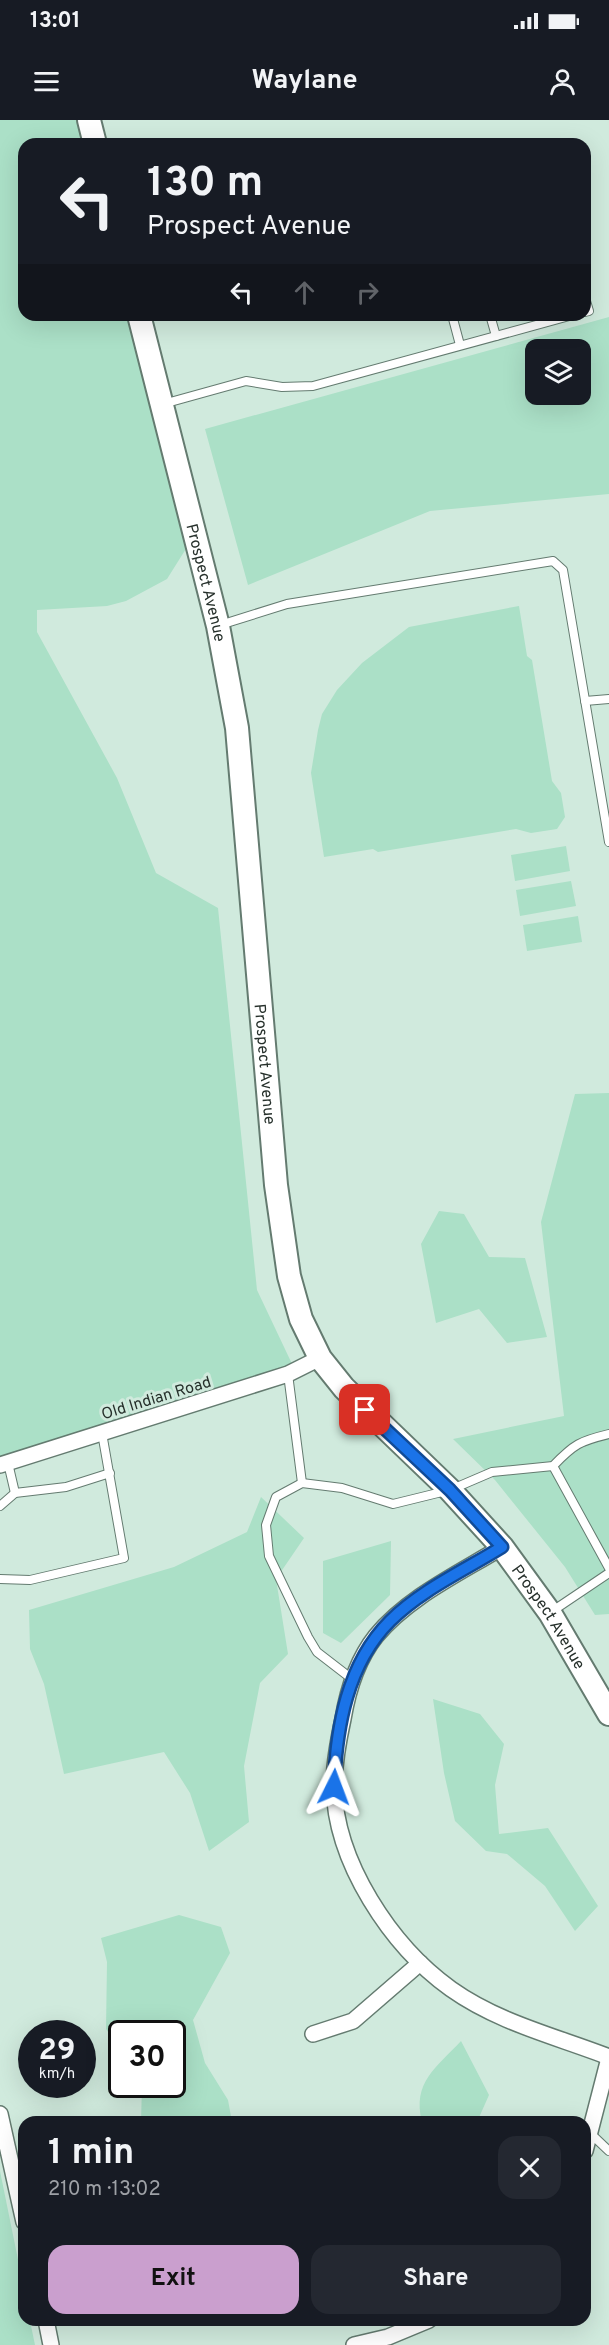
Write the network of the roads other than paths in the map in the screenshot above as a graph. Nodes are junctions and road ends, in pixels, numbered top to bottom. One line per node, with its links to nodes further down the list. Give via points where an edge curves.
1 (89, 120): 2 (main road)
2 (94, 138)
3 (141, 321): 9 (main road, Prospect Avenue)
4 (454, 321): 8 (lane)
5 (492, 321): 7 (lane)
6 (535, 321): 7 (lane)
7 (496, 336): 8 (lane)
8 (460, 345): 9 (lane, via 313,386 282,387 246,381)
9 (162, 405): 10 (main road, Prospect Avenue)
10 (218, 626): 12 (lane, via 287,604 553,561 563,570); 14 (main road, Prospect Avenue, via 237,728 282,1240 297,1308)
11 (609, 699): 12 (lane)
12 (585, 701): 13 (lane)
13 (609, 842)
14 (320, 1358): 15 (street, Old Indian Road); 22 (main road, Prospect Avenue, via 365,1410)
15 (288, 1374): 16 (street, Old Indian Road); 21 (lane)
16 (102, 1433): 18 (street, Old Indian Road); 20 (lane)
17 (609, 1434): 19 (lane, via 571,1447)
18 (4, 1464): 23 (lane)
19 (554, 1466): 22 (lane, via 492,1472); 26 (lane)
20 (110, 1473): 23 (lane, via 66,1487); 28 (lane, via 124,1558 30,1580)
21 (302, 1483): 22 (lane, via 342,1488 393,1504); 30 (lane, via 276,1497 267,1525 269,1556 317,1652)
22 (450, 1490): 25 (main road, Prospect Avenue)
23 (15, 1493): 24 (lane)
24 (0, 1506)
25 (502, 1547): 29 (main road, Prospect Avenue); 30 (street, via 392,1619 376,1637)
26 (609, 1568)
27 (609, 1573): 29 (lane)
28 (0, 1579)
29 (550, 1613): 31 (main road, Prospect Avenue)
30 (352, 1679): 32 (street, via 337,1743 334,1787 339,1822 361,1882 398,1938)
31 (609, 1714)
32 (420, 1963): 33 (street, via 353,2021); 34 (street, via 451,1989 484,2009)
33 (314, 2034)
34 (609, 2057): 36 (street)
35 (1, 2124): 39 (street)
36 (591, 2129)
37 (591, 2134): 38 (lane)
38 (609, 2151)
39 (18, 2196)
40 (47, 2326): 42 (street)
41 (415, 2326): 43 (street)
42 (51, 2345)
43 (356, 2345)

